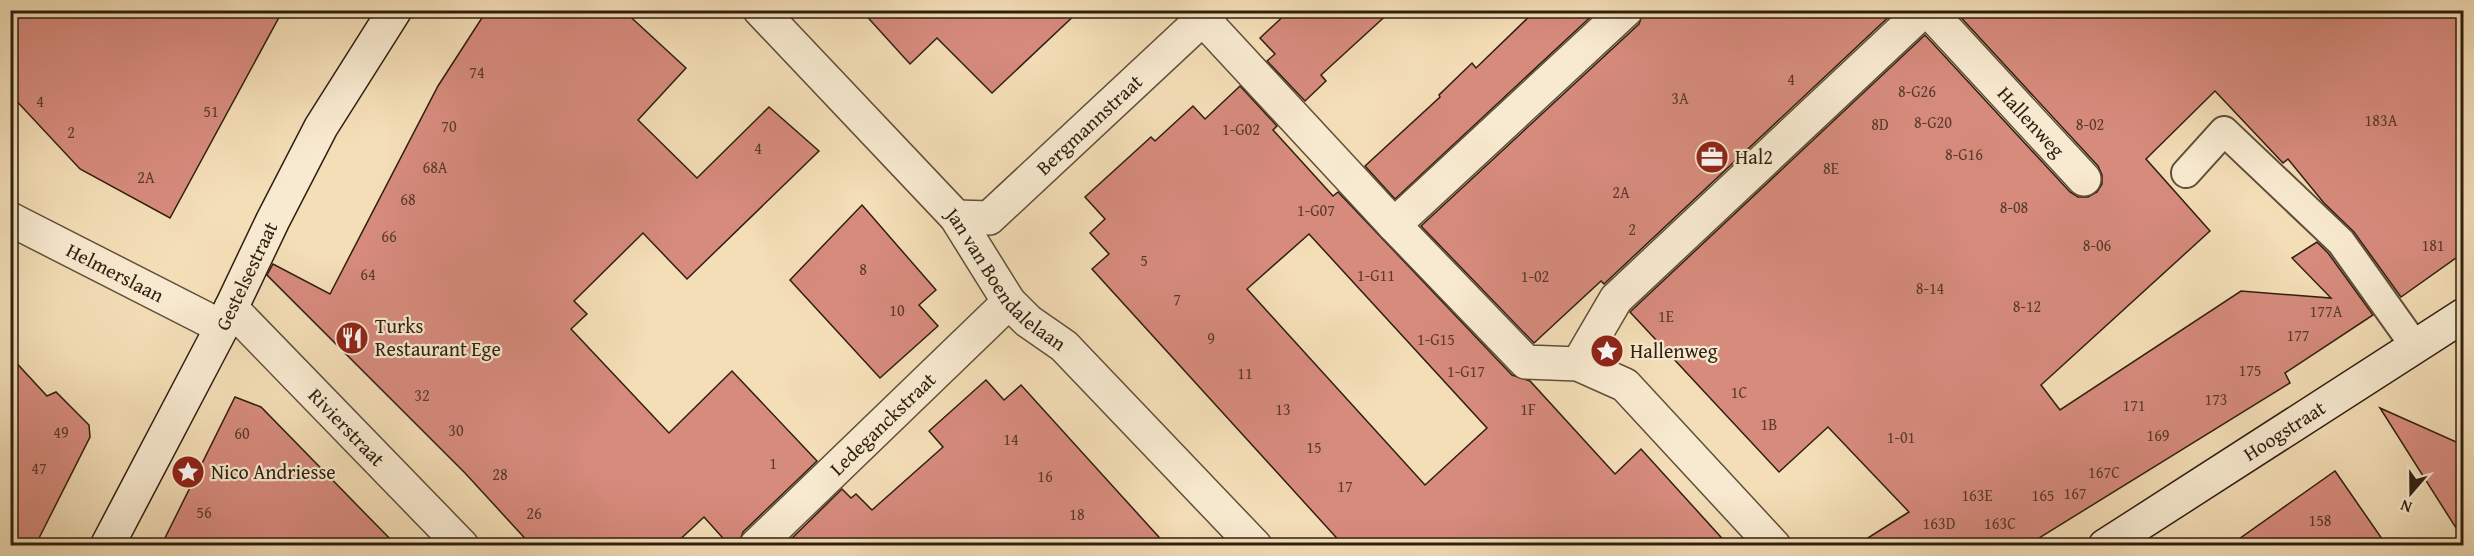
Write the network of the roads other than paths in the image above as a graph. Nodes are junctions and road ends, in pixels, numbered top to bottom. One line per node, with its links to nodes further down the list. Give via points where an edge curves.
1 (395, 10): 13 (street, Gestelsestraat, via 321,127)
2 (760, 10): 8 (street, Jan van Boendalelaan)
3 (1626, 10): 10 (street)
4 (1926, 10): 7 (street, Hallenweg); 15 (street, Hallenweg, via 1616,299)
5 (1208, 15): 8 (street, Bergmannstraat, via 989,218); 10 (street)
6 (2186, 173): 14 (lane, via 2224,131 2341,242)
7 (2084, 179)
8 (956, 217): 11 (street, Jan van Boendalelaan)
9 (10, 219): 13 (street, Helmerslaan)
10 (1394, 225): 15 (street, via 1526,362)
11 (1009, 302): 18 (street, Ledeganckstraat); 19 (street, Jan van Boendalelaan, via 1064,346)
12 (2463, 315): 14 (street, Hoogstraat)
13 (227, 318): 16 (street, Gestelsestraat); 17 (street, Rivierstraat)
14 (2415, 346): 21 (street, Hoogstraat)
15 (1578, 364): 20 (street, via 1625,385)
16 (107, 546)
17 (462, 546)
18 (756, 546)
19 (1255, 546)
20 (1774, 546)
21 (2105, 546)

